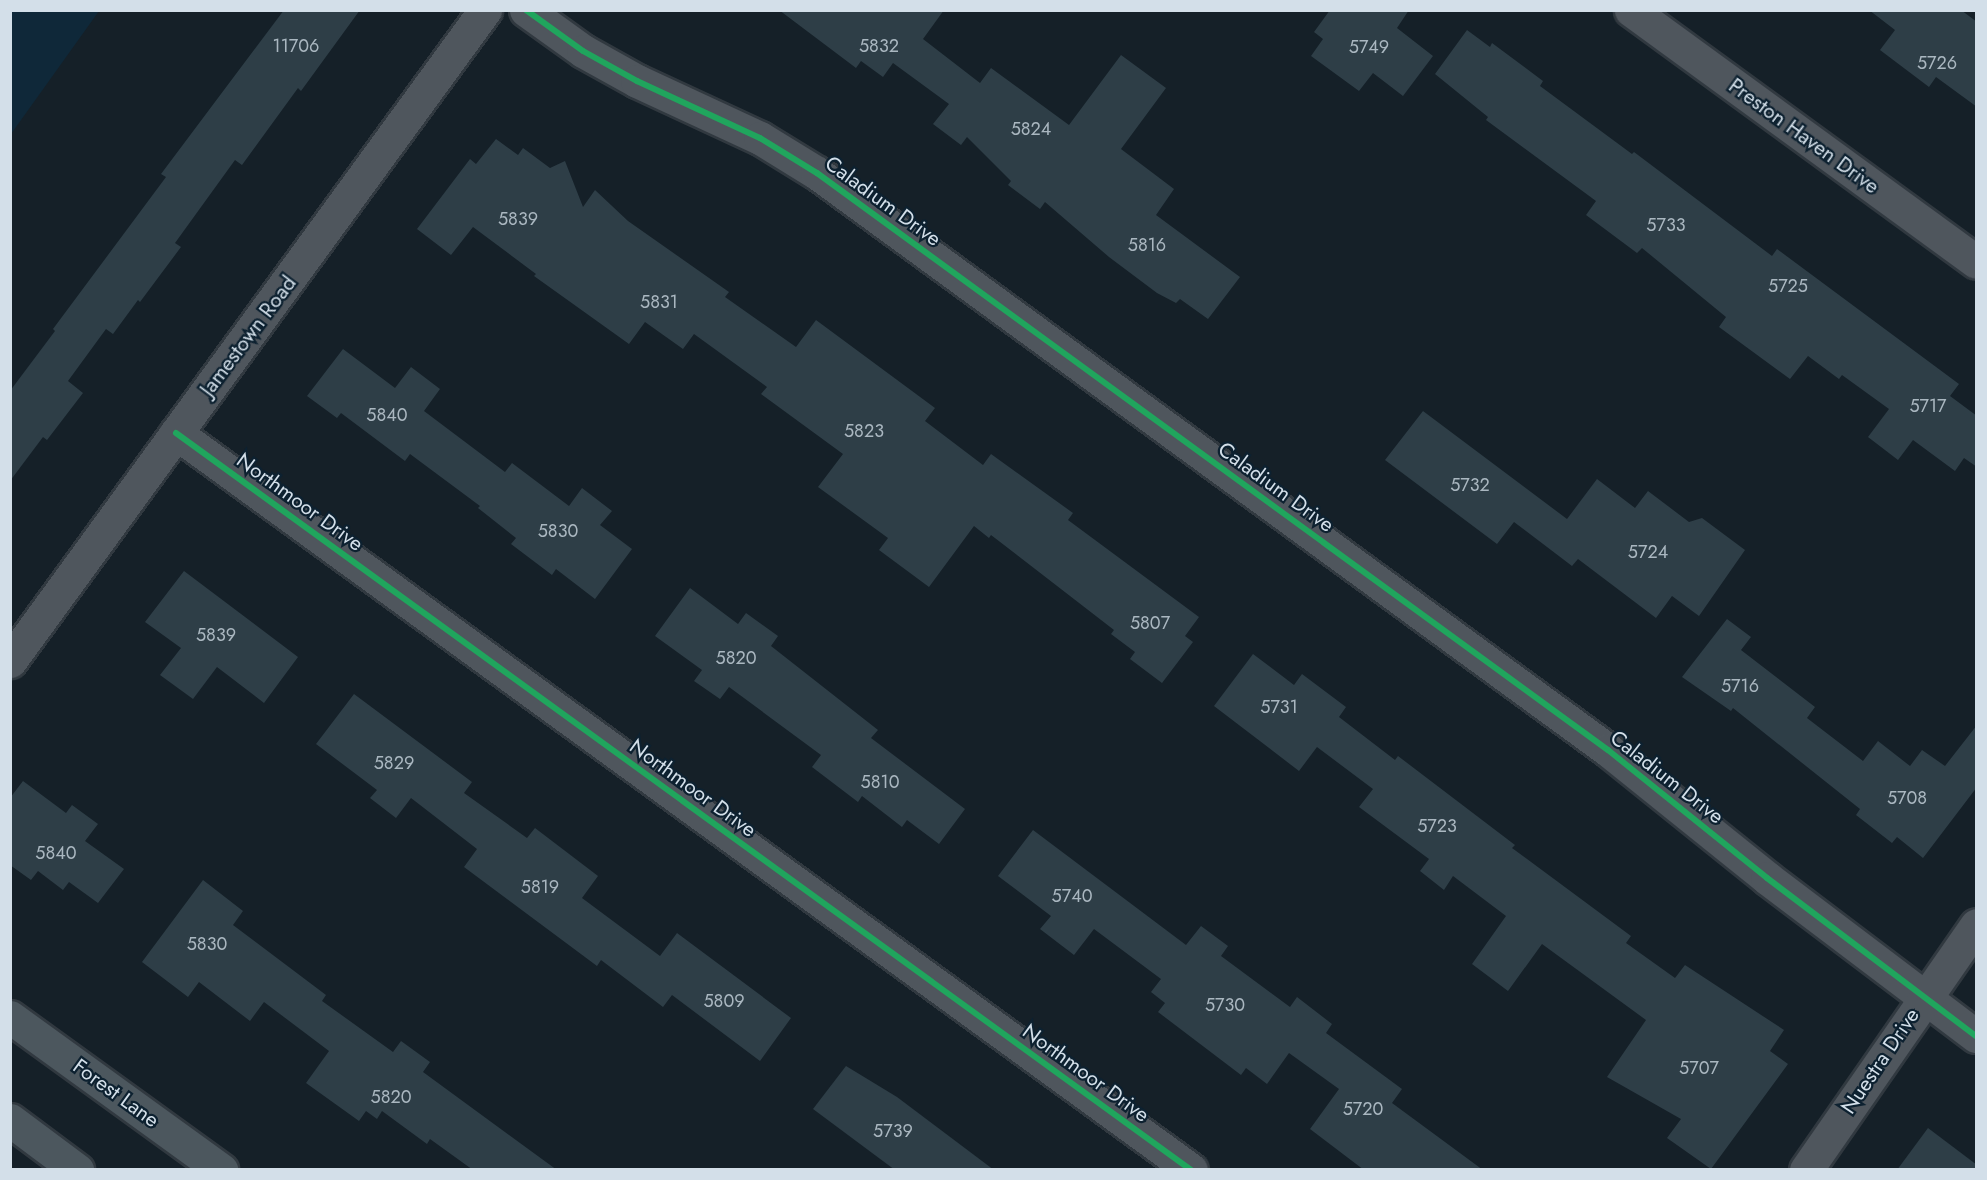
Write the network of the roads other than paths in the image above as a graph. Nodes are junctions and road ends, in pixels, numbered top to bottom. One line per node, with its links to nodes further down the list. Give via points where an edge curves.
1 (485, 10): 5 (street, Jamestown Road)
2 (526, 10): 8 (street, Caladium Drive, via 583,51 637,81 760,138 817,173 1608,750)
3 (1630, 10): 4 (street, Preston Haven Drive)
4 (1977, 262)
5 (176, 433): 6 (street, Jamestown Road); 14 (street, Northmoor Drive)
6 (10, 661)
7 (1977, 925): 8 (street, Nuestra Drive)
8 (1924, 997): 10 (street, Caladium Drive); 15 (street, Nuestra Drive)
9 (10, 1017): 13 (main road, Forest Lane)
10 (1977, 1036)
11 (10, 1120): 12 (main road)
12 (77, 1170)
13 (221, 1170)
14 (1191, 1170)
15 (1806, 1170)

